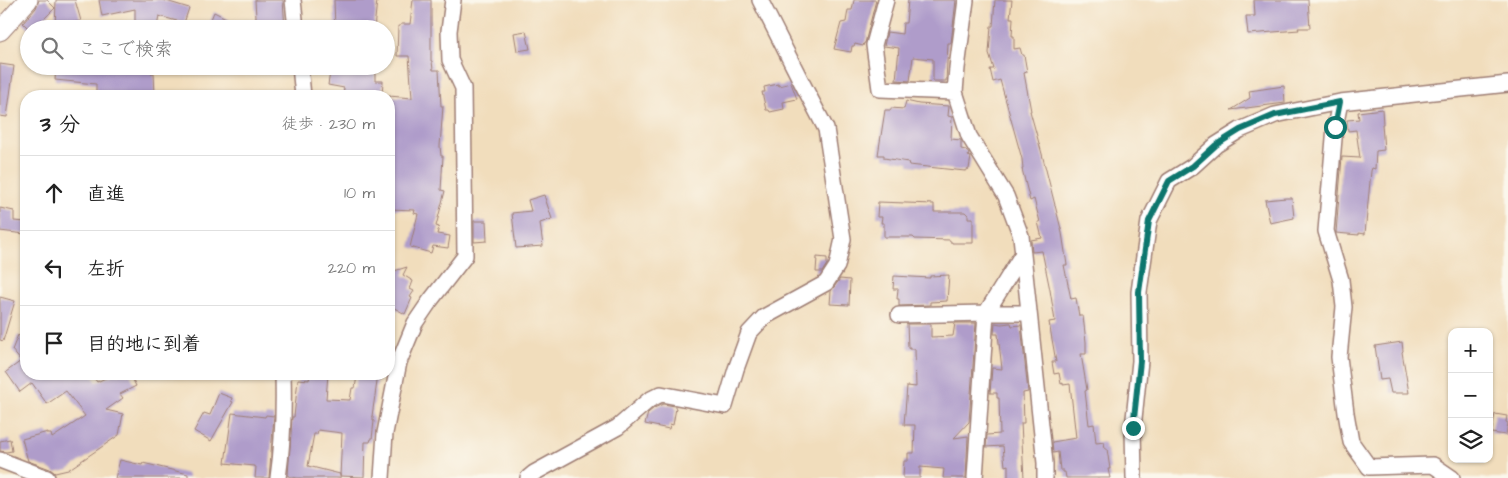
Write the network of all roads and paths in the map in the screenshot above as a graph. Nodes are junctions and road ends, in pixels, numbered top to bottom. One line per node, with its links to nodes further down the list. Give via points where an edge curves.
1 (28, 0): 8 (main road)
2 (293, 0): 7 (street)
3 (453, 0): 22 (street, via 450,60 463,88 465,256 415,322 399,362 385,433)
4 (760, 0): 23 (street, via 826,129 844,239 837,266 826,283 764,317 749,333 725,406 661,394 649,400 618,427)
5 (886, 0): 12 (street, via 874,44 880,89)
6 (966, 0): 12 (street)
7 (295, 20)
8 (0, 31)
9 (301, 75): 11 (street)
10 (1508, 84): 13 (street)
11 (302, 90)
12 (956, 92): 14 (street, via 969,136 1006,196 1021,236)
13 (1340, 102): 26 (street, via 1275,115 1240,130 1169,181 1149,221 1139,292 1140,361 1133,428); 27 (street, via 1326,231 1341,280 1344,308 1339,357 1351,442 1369,467 1433,465)
14 (1022, 255): 15 (street); 16 (street)
15 (986, 313): 16 (street); 17 (street); 24 (street)
16 (1029, 313): 25 (street)
17 (899, 315)
18 (283, 380): 21 (street)
19 (0, 460): 20 (street)
20 (47, 478)
21 (278, 478)
22 (382, 478)
23 (528, 478)
24 (975, 478)
25 (1045, 478)
26 (1134, 478)
27 (1452, 478)

